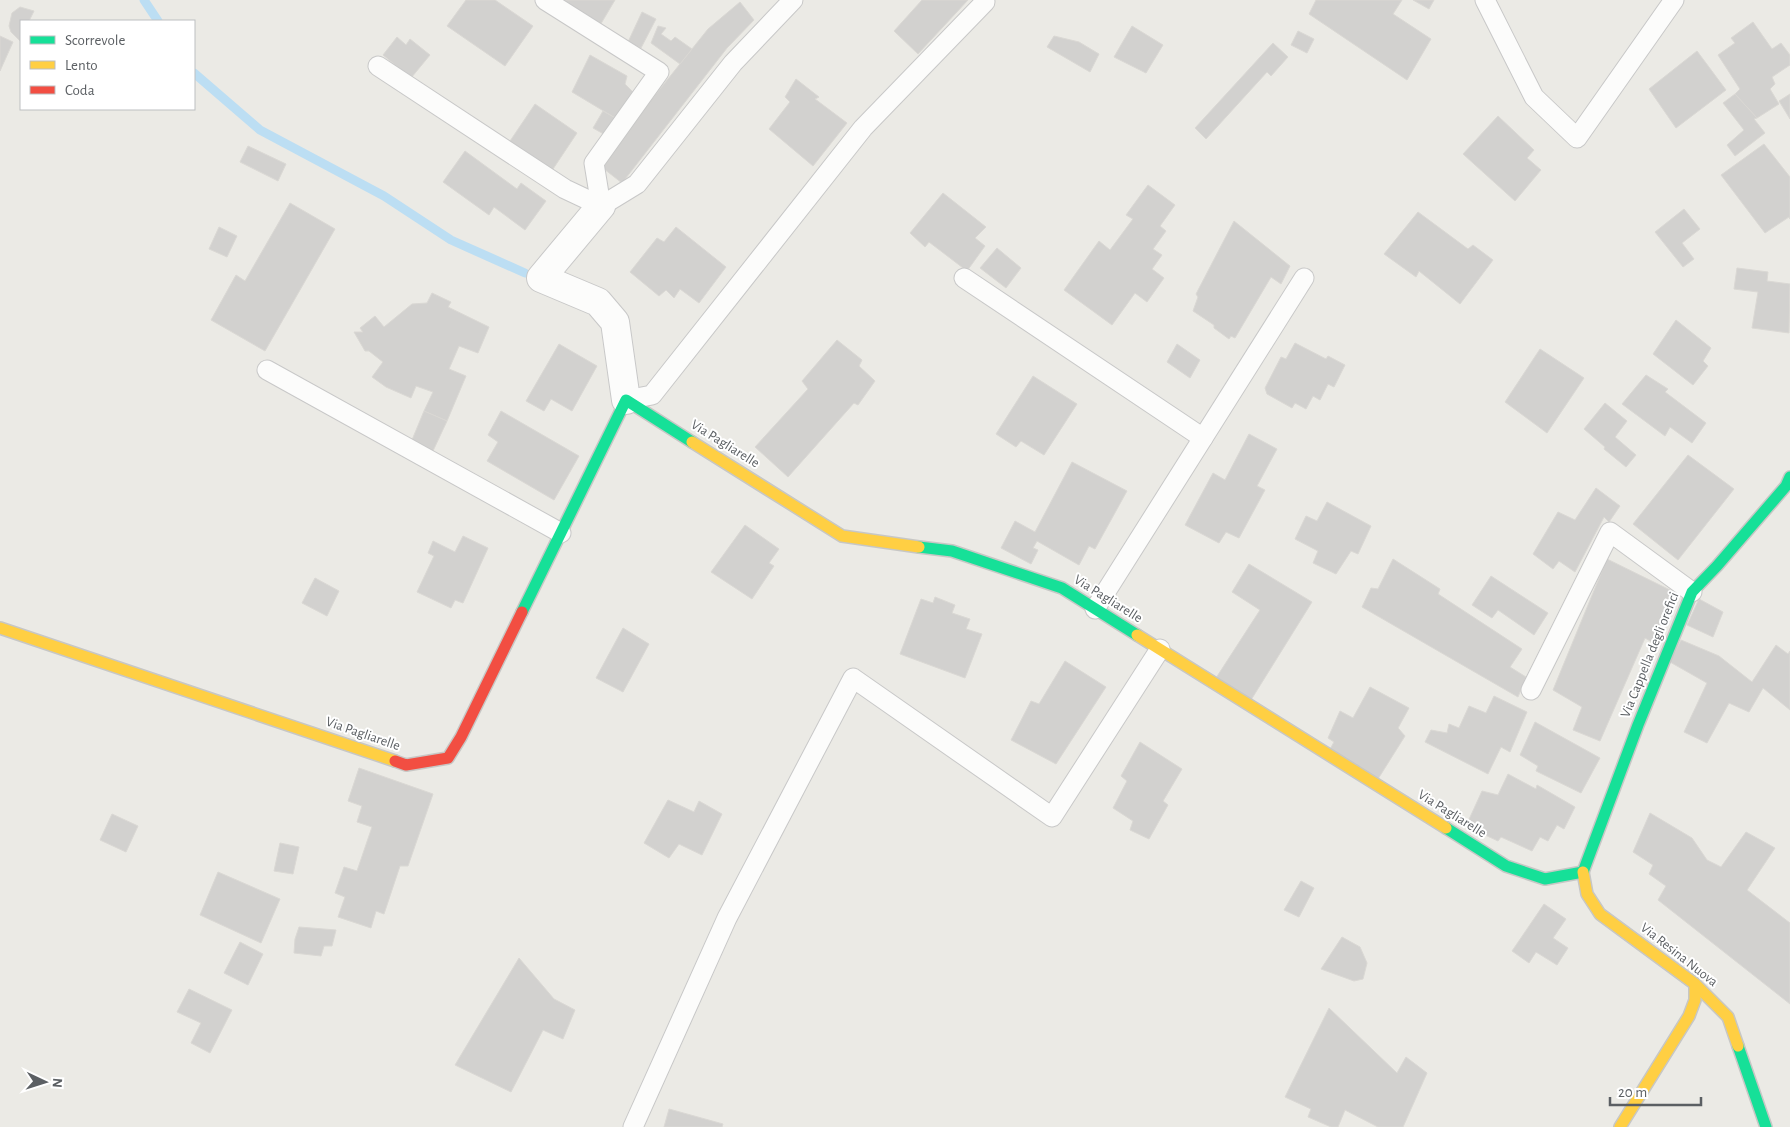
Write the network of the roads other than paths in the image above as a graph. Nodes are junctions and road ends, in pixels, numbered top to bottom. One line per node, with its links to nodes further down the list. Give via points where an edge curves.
1 (545, 0): 7 (lane, via 659,72 594,163)
2 (793, 0): 7 (lane, via 733,63 637,184)
3 (1485, 0): 4 (lane, via 1534,97 1577,138)
4 (1674, 0)
5 (985, 2): 11 (lane, via 863,128 652,395)
6 (378, 66): 7 (lane, via 565,189)
7 (601, 206): 11 (street, via 541,278 598,302 615,322)
8 (964, 278): 12 (lane)
9 (1304, 278): 12 (lane)
10 (267, 370): 14 (lane)
11 (626, 400): 14 (street, Via Pagliarelle); 16 (street, Via Pagliarelle, via 842,536 952,551 1062,588)
12 (1203, 438): 16 (lane)
13 (1790, 477): 15 (street, Via Cappella degli orefici, via 1786,486)
14 (561, 533): 17 (street, Via Pagliarelle, via 448,758 406,765)
15 (1692, 592): 19 (lane, via 1610,532); 20 (street, Via Cappella degli orefici)
16 (1095, 609): 18 (street, Via Pagliarelle)
17 (0, 628)
18 (1160, 649): 20 (street, Via Pagliarelle, via 1506,866 1544,879); 22 (lane, via 1052,817 853,678 727,918)
19 (1531, 690)
20 (1583, 872): 21 (street, Via Resina Nuova, via 1587,894 1600,914)
21 (1695, 984): 23 (street, via 1695,1000 1689,1016); 24 (street, Via Resina Nuova, via 1728,1017)
22 (633, 1127)
23 (1620, 1127)
24 (1766, 1127)

